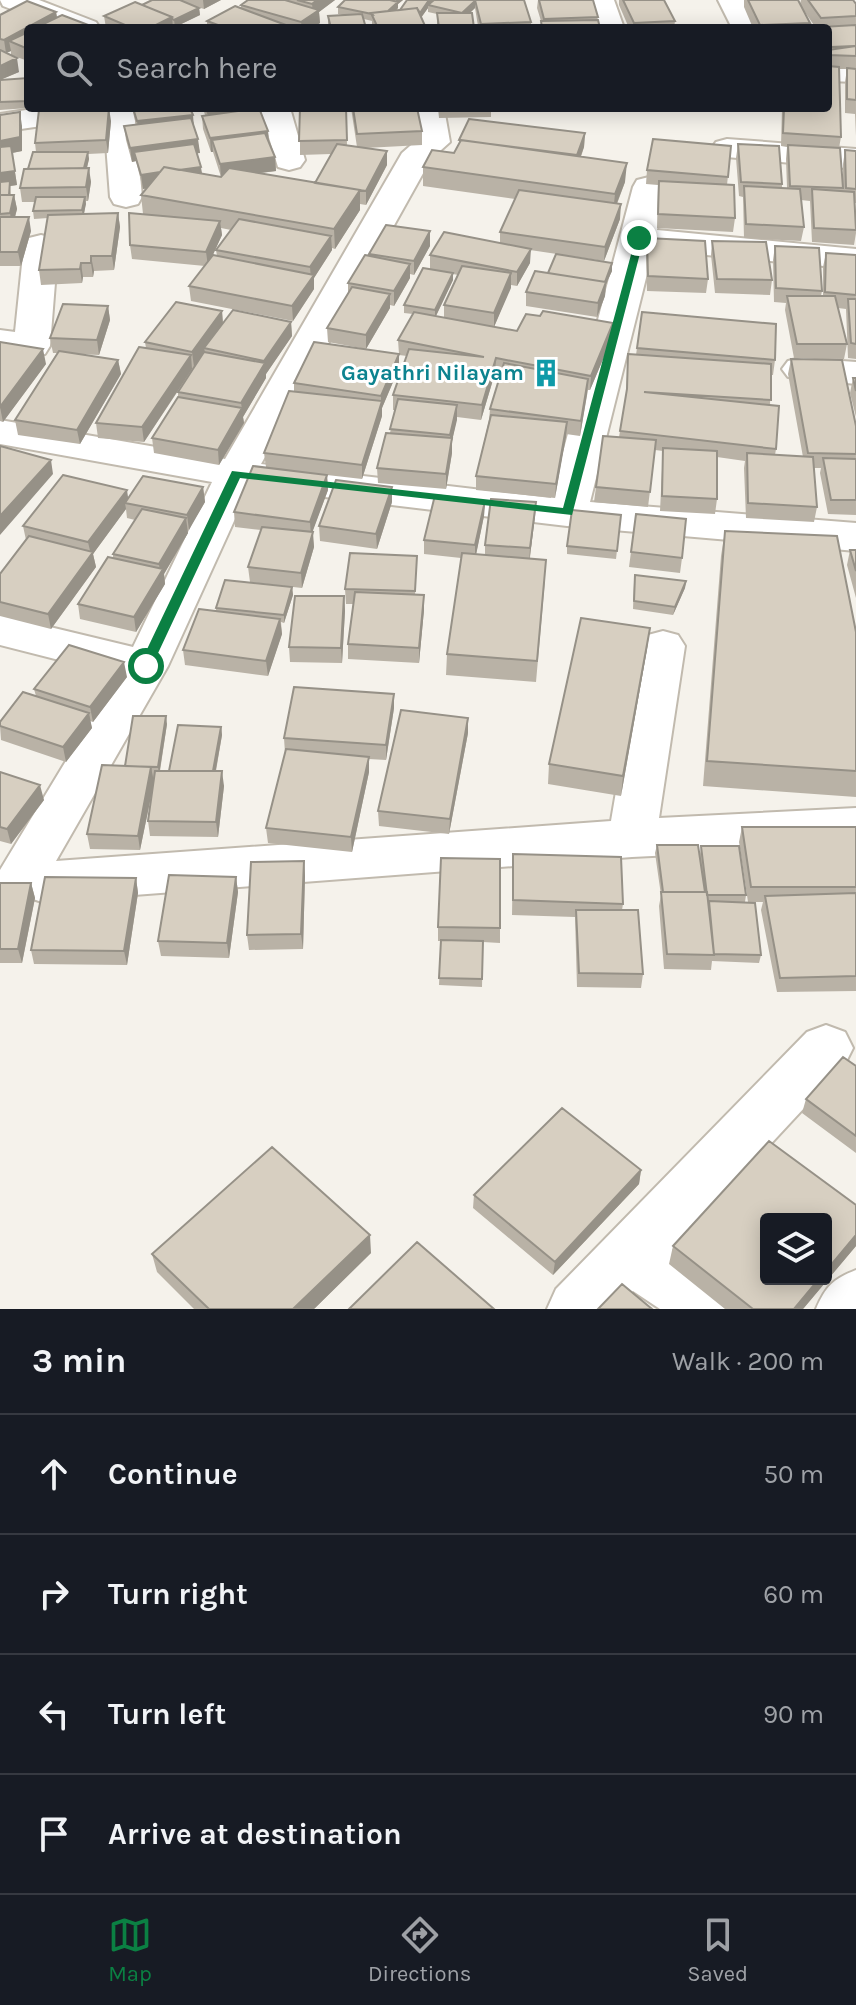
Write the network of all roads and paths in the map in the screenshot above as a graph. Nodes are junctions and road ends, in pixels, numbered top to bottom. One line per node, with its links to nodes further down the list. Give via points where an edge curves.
1 (600, 0): 6 (street)
2 (732, 0): 7 (street)
3 (27, 2): 4 (street); 5 (street)
4 (0, 20)
5 (77, 24)
6 (609, 24)
7 (744, 24)
8 (832, 72): 9 (street)
9 (856, 73)
10 (76, 112): 14 (street)
11 (119, 112): 19 (street)
12 (276, 112): 17 (street)
13 (430, 112): 27 (street, via 434,142 418,153)
14 (0, 123)
15 (727, 149): 16 (street)
16 (856, 159)
17 (289, 160)
18 (649, 187): 20 (street)
19 (126, 197)
20 (639, 238): 22 (street); 28 (street)
21 (41, 245): 23 (street, via 32,346)
22 (856, 259)
23 (0, 341)
24 (801, 369): 25 (street)
25 (856, 373)
26 (0, 432): 27 (street)
27 (236, 474): 28 (street); 33 (street)
28 (567, 513): 30 (street)
29 (759, 545): 30 (street)
30 (842, 551)
31 (0, 630): 33 (street)
32 (663, 646): 35 (street)
33 (146, 666): 36 (street)
34 (856, 827): 35 (street)
35 (632, 838): 36 (street)
36 (9, 881)
37 (826, 1048): 38 (street)
38 (629, 1255): 40 (street); 41 (street)
39 (856, 1298): 42 (street)
40 (577, 1309)
41 (711, 1309)
42 (846, 1309)

